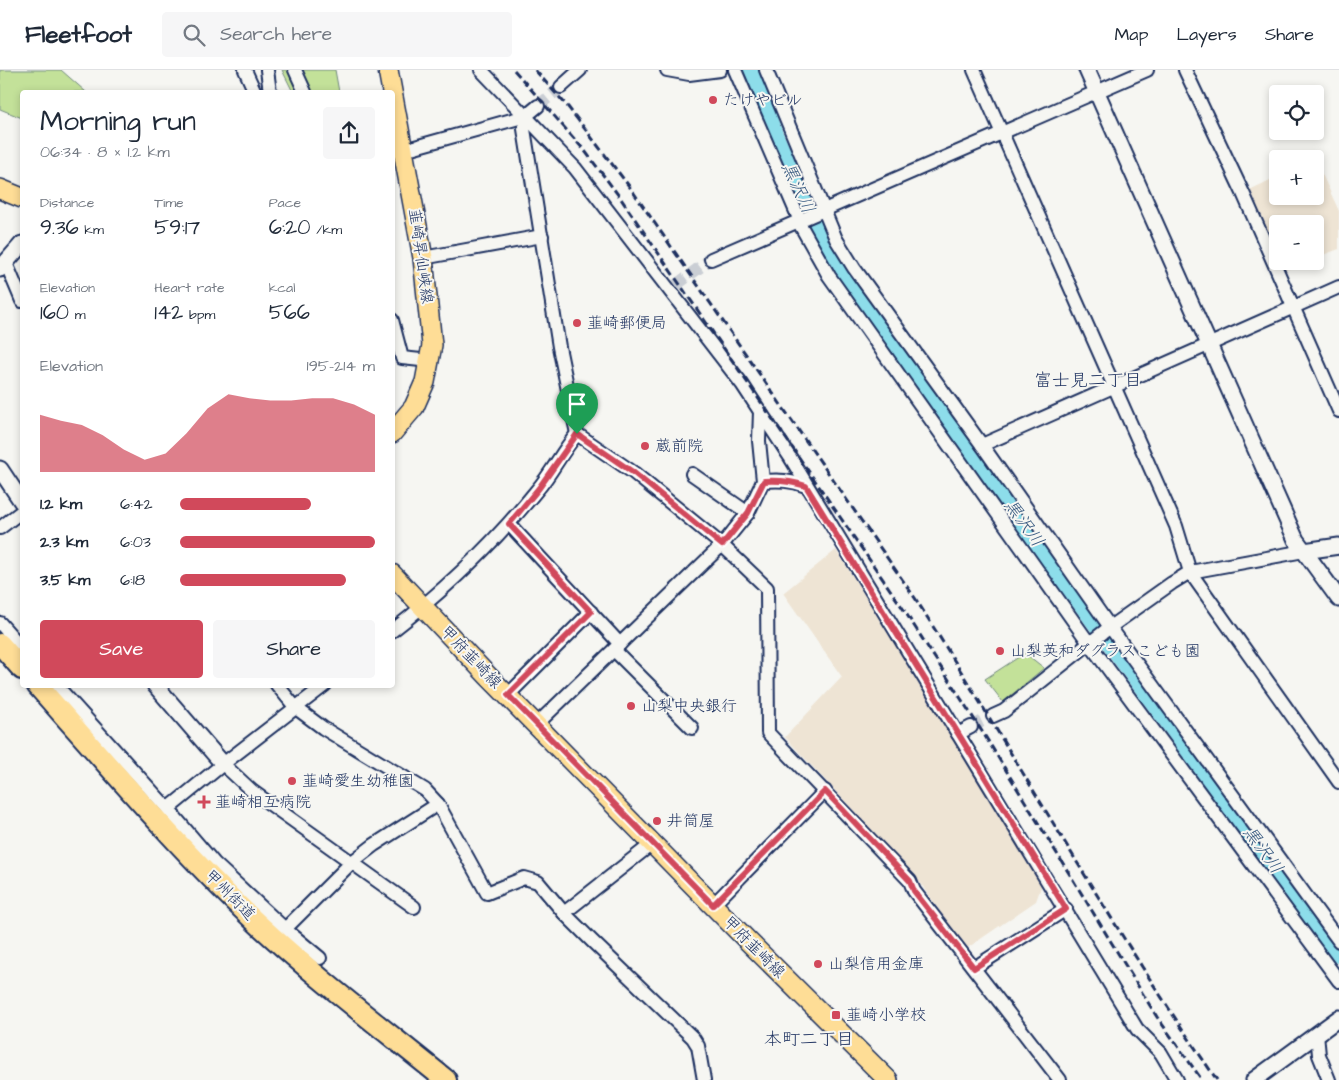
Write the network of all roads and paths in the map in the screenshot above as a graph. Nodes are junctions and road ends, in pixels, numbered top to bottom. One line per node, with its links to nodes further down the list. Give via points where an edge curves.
1 (245, 70): 16 (street)
2 (267, 70): 17 (street)
3 (295, 70): 18 (street)
4 (388, 70): 19 (main road, 韮崎昇仙峡線)
5 (481, 70): 23 (street)
6 (580, 70): 15 (street)
7 (667, 70): 8 (street, via 689,74)
8 (720, 70)
9 (735, 70): 29 (street)
10 (766, 70): 28 (street)
11 (974, 70): 24 (street)
12 (1087, 70): 20 (street)
13 (1147, 70): 20 (street)
14 (1185, 70): 37 (street)
15 (561, 87)
16 (254, 90)
17 (270, 90)
18 (304, 90)
19 (392, 90)
20 (1097, 92): 24 (street); 38 (street)
21 (395, 105): 25 (main road, 韮崎昇仙峡線)
22 (538, 106): 23 (street)
23 (526, 116): 25 (street); 30 (street, via 524,129); 43 (street, via 575,168 673,288)
24 (1002, 134): 28 (street); 42 (street)
25 (404, 150): 32 (main road, 韮崎昇仙峡線)
26 (0, 188): 27 (main road)
27 (20, 197)
28 (824, 210): 29 (street); 47 (street, via 836,239 854,268)
29 (799, 221): 33 (street); 68 (street, via 830,276)
30 (542, 236): 32 (street); 46 (street, via 559,347)
31 (20, 246): 34 (street)
32 (422, 258): 41 (main road, 韮崎昇仙峡線, via 431,327)
33 (711, 259)
34 (3, 266): 36 (street)
35 (1339, 287): 37 (street)
36 (20, 297)
37 (1293, 307): 38 (street); 44 (street)
38 (1209, 344): 42 (street); 59 (street, via 1296,540)
39 (395, 345): 40 (street)
40 (397, 361): 41 (street)
41 (430, 361): 45 (main road, 韮崎昇仙峡線, via 414,407)
42 (1114, 386): 47 (street); 60 (street, via 1176,526)
43 (760, 411): 50 (street, via 759,441); 51 (street)
44 (1339, 412)
45 (395, 429)
46 (577, 434): 55 (street); 57 (street, via 634,473)
47 (982, 445): 66 (street)
48 (0, 469): 52 (street)
49 (692, 474): 54 (street)
50 (764, 481): 51 (street, via 793,481); 54 (street)
51 (806, 486): 84 (street)
52 (20, 499)
53 (20, 513): 56 (street)
54 (748, 513): 57 (street)
55 (509, 524): 63 (street); 64 (street)
56 (0, 528)
57 (722, 545): 71 (street); 87 (street, via 766,588 768,733)
58 (1339, 546): 59 (street)
59 (1304, 551): 60 (street); 62 (street)
60 (1190, 572): 66 (street); 86 (street)
61 (395, 577): 63 (main road, 甲府韮崎線)
62 (1339, 599)
63 (423, 608): 67 (street); 78 (main road, 甲府韮崎線)
64 (591, 612): 71 (street); 78 (street)
65 (0, 623): 70 (street)
66 (1110, 626): 68 (street); 97 (street)
67 (395, 630)
68 (1089, 643): 80 (street); 100 (street)
69 (0, 644): 72 (highway)
70 (20, 646)
71 (617, 647): 81 (street); 83 (street)
72 (20, 667)
73 (40, 688): 103 (highway, 甲州街道, via 165,830 256,922)
74 (59, 688): 89 (street)
75 (158, 688): 85 (street)
76 (279, 688): 79 (street)
77 (321, 688): 79 (street)
78 (508, 695): 81 (main road, 甲府韮崎線)
79 (296, 708): 85 (street); 88 (street, via 425,790)
80 (993, 716)
81 (537, 724): 90 (main road, 甲府韮崎線)
82 (971, 727): 84 (street)
83 (692, 728)
84 (958, 734): 94 (street)
85 (223, 764): 89 (street); 91 (street, via 252,791)
86 (1339, 782)
87 (825, 791): 92 (street); 99 (street, via 910,881 914,891)
88 (438, 804): 91 (street); 95 (street, via 487,893 524,878 538,882)
89 (168, 809): 96 (street, via 214,863)
90 (653, 844): 92 (main road, 甲府韮崎線); 95 (street)
91 (352, 862): 93 (street); 96 (street)
92 (713, 905): 105 (main road, 甲府韮崎線)
93 (414, 907)
94 (1066, 909): 99 (street); 107 (street, via 1137,1029 1161,1053)
95 (564, 913): 104 (street, via 693,1038 698,1046)
96 (285, 929): 98 (street)
97 (1339, 941)
98 (320, 958)
99 (974, 968): 106 (street)
100 (1339, 981)
101 (1339, 1018): 102 (street)
102 (1316, 1034): 108 (street); 109 (street, via 1319,1056)
103 (446, 1080)
104 (704, 1080)
105 (888, 1080)
106 (1060, 1080)
107 (1177, 1080)
108 (1254, 1080)
109 (1329, 1080)

